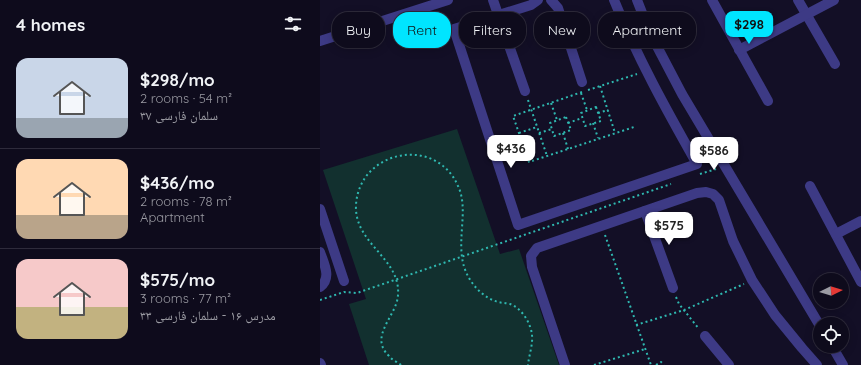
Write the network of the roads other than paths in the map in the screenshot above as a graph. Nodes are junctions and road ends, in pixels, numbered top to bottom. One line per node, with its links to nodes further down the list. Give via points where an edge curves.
1 (448, 0): 14 (street)
2 (493, 0): 10 (street)
3 (538, 0): 11 (street, via 531,5)
4 (551, 0): 20 (street, via 558,8)
5 (614, 0): 16 (street, via 647,71 697,164 518,225)
6 (637, 0): 33 (street, via 650,33 682,94)
7 (712, 0): 18 (street)
8 (798, 0): 12 (street)
9 (834, 0): 12 (street)
10 (497, 12)
11 (508, 12)
12 (807, 14): 18 (street); 19 (street)
13 (459, 27): 15 (street, via 454,29)
14 (320, 41)
15 (459, 44)
16 (460, 48)
17 (510, 48): 21 (street)
18 (739, 50): 22 (street)
19 (835, 64)
20 (582, 88)
21 (526, 91)
22 (768, 101)
23 (810, 186): 27 (street)
24 (320, 208): 29 (street)
25 (645, 211): 32 (street); 36 (street, via 537,248 531,256 532,266); 38 (street, via 697,193 713,194 719,200 733,241 752,280 775,316)
26 (861, 221): 27 (street)
27 (836, 234): 30 (street)
28 (320, 252): 31 (street, via 327,273 325,282)
29 (344, 281)
30 (861, 282)
31 (320, 287)
32 (673, 288)
33 (815, 317)
34 (705, 336): 37 (street)
35 (836, 353): 39 (street)
36 (565, 365)
37 (729, 365)
38 (817, 365)
39 (843, 365)

